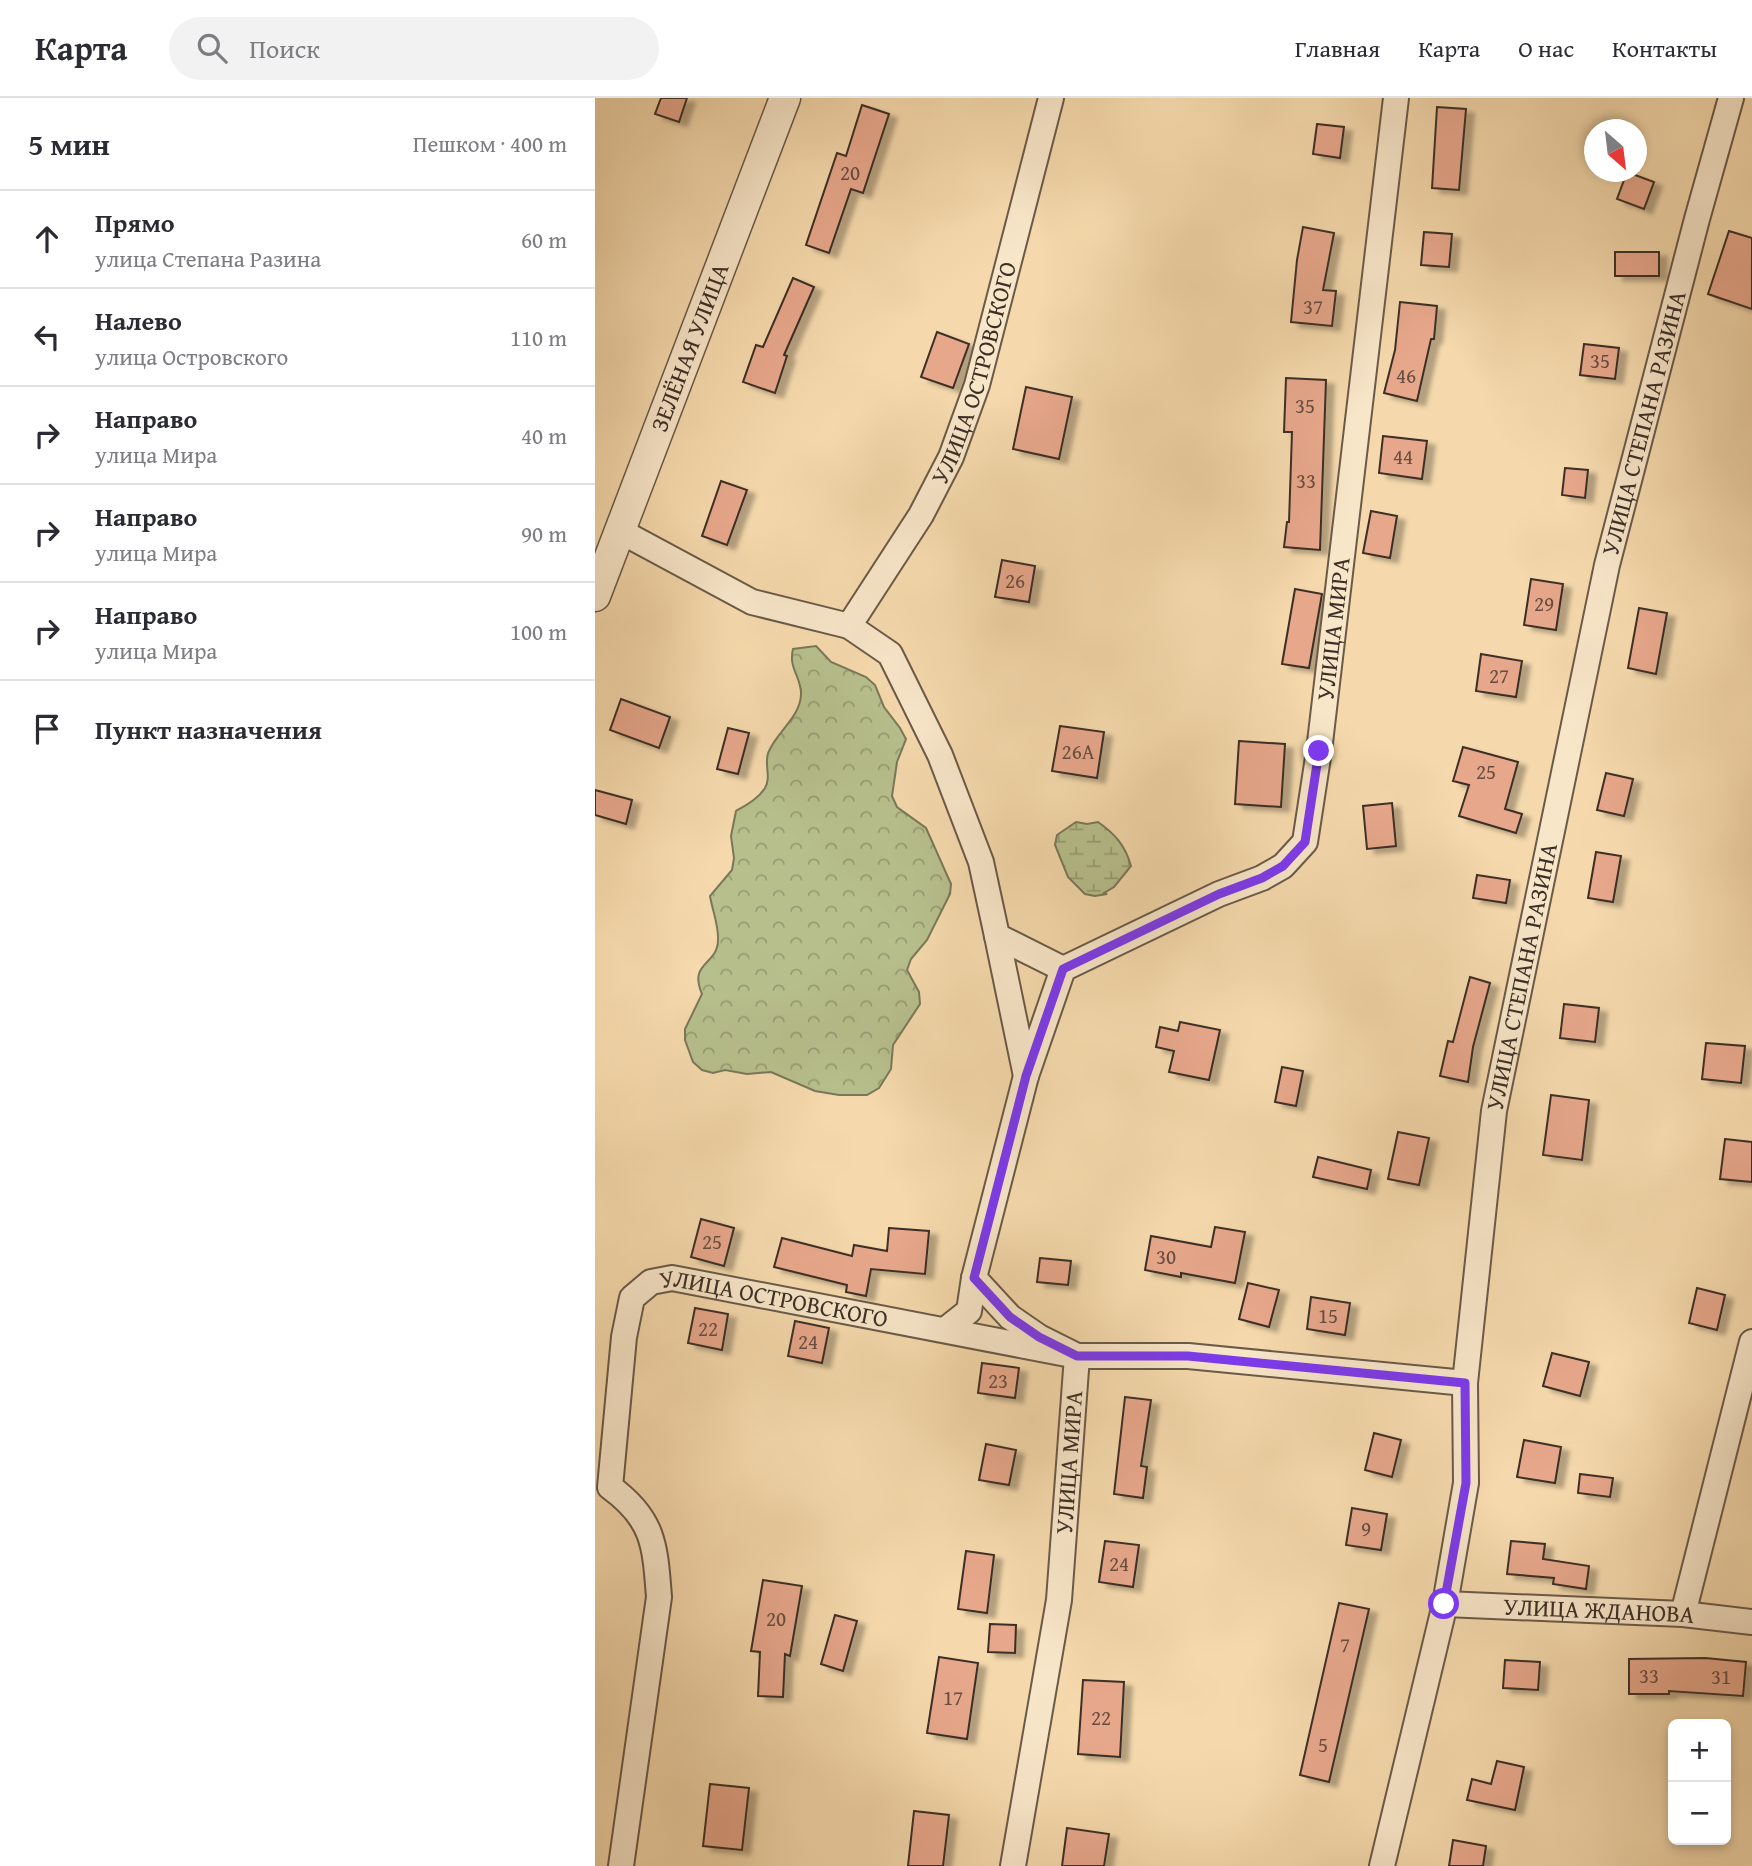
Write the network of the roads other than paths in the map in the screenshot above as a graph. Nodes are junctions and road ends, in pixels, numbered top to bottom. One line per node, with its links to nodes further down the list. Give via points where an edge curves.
1 (785, 98): 5 (street, ЗЕЛЁНАЯ УЛИЦА)
2 (1051, 98): 7 (street, УЛИЦА ОСТРОВСКОГО, via 977,385 951,457 921,515)
3 (1396, 98): 9 (street, УЛИЦА МИРА, via 1305,842 1283,866 1262,878)
4 (1731, 98): 15 (street, УЛИЦА СТЕПАНА РАЗИНА, via 1607,565 1499,1084)
5 (620, 531): 6 (street, ЗЕЛЁНАЯ УЛИЦА); 7 (street, via 752,602)
6 (595, 596)
7 (849, 626): 8 (street, via 890,654 940,755 981,862)
8 (997, 936): 9 (street); 10 (street)
9 (1063, 969): 10 (street)
10 (1026, 1076): 11 (street)
11 (974, 1278): 12 (street, via 969,1311); 14 (street, УЛИЦА МИРА, via 1010,1317)
12 (944, 1330): 14 (street, УЛИЦА ОСТРОВСКОГО); 16 (street, УЛИЦА ОСТРОВСКОГО, via 672,1278 651,1282 632,1298)
13 (1752, 1342): 18 (street)
14 (1077, 1356): 15 (street, УЛИЦА ОСТРОВСКОГО, via 1188,1356); 21 (street, УЛИЦА МИРА, via 1059,1600)
15 (1465, 1383): 17 (street, УЛИЦА СТЕПАНА РАЗИНА, via 1466,1483)
16 (602, 1486): 20 (street, УЛИЦА ОСТРОВСКОГО, via 631,1502 645,1521 657,1563 659,1597)
17 (1444, 1604): 18 (street, УЛИЦА ЖДАНОВА); 22 (street, УЛИЦА СТЕПАНА РАЗИНА)
18 (1683, 1614): 19 (street, УЛИЦА ЖДАНОВА)
19 (1752, 1622)
20 (621, 1866)
21 (1013, 1866)
22 (1382, 1866)

